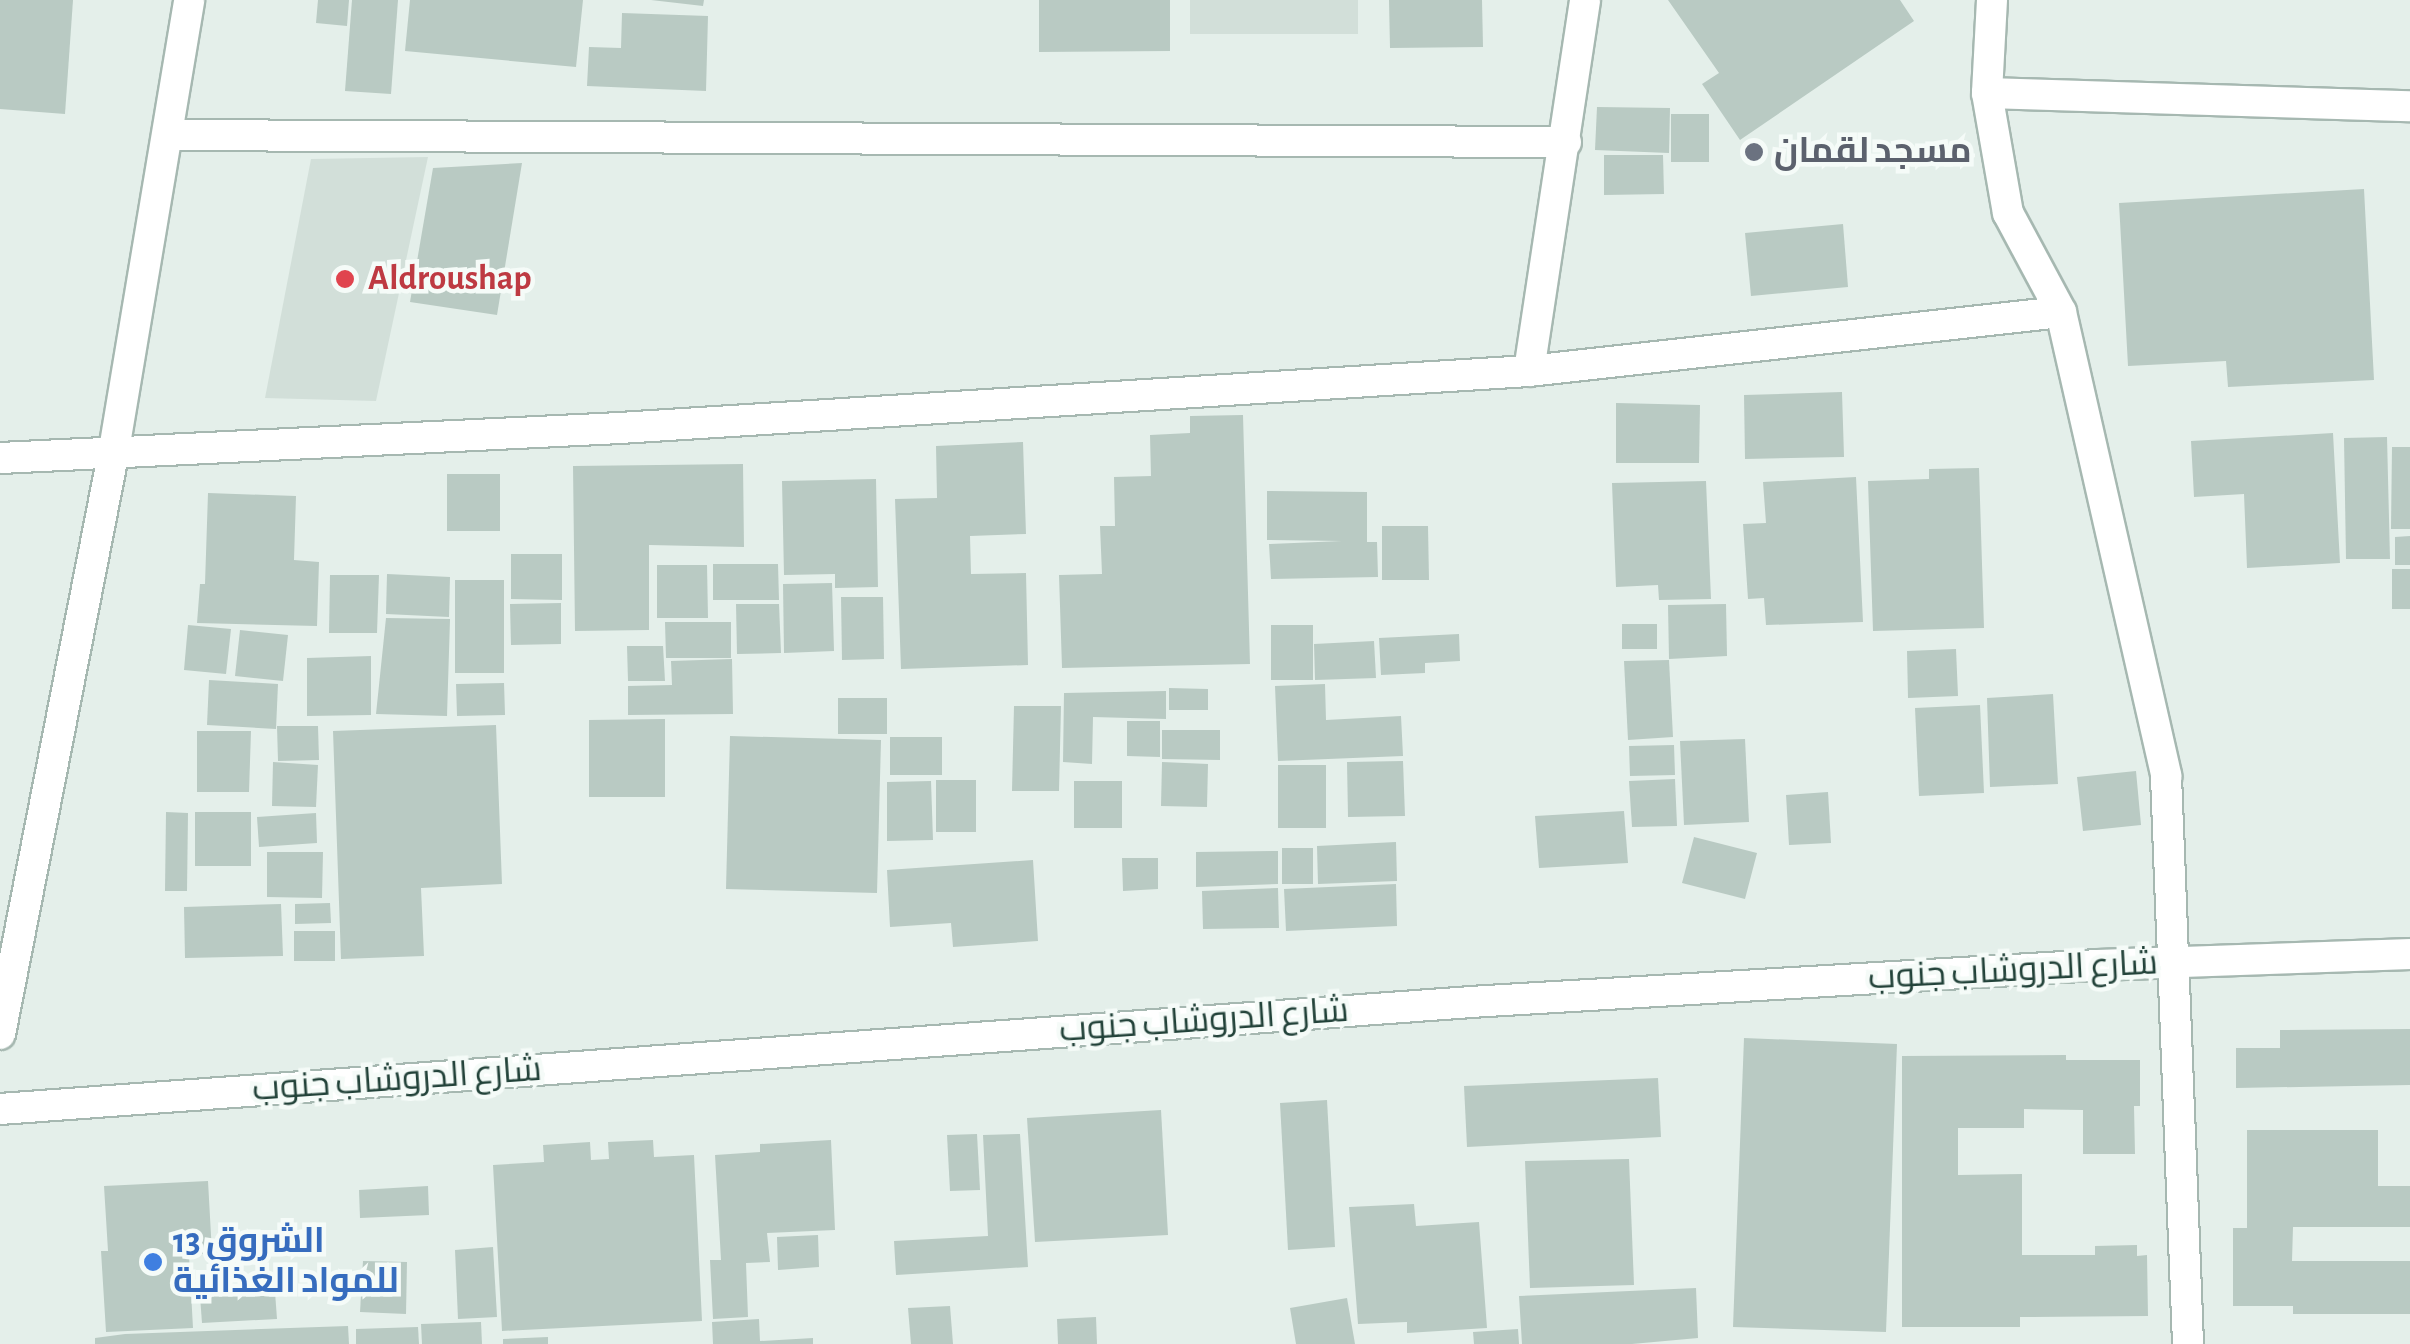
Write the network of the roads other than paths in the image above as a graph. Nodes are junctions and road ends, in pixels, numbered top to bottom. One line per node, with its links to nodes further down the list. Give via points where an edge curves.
1 (189, 0): 6 (street)
2 (1585, 0): 7 (street)
3 (1992, 0): 4 (street)
4 (1986, 93): 5 (street); 8 (street, via 2008,213)
5 (2410, 106)
6 (168, 136): 7 (street); 10 (street)
7 (1566, 142): 9 (street)
8 (2062, 312): 9 (street); 13 (street, via 2166,776)
9 (1529, 371): 10 (street, via 620,428)
10 (114, 450): 11 (street); 14 (street)
11 (0, 458)
12 (2410, 954): 13 (street, شارع الدروشاب جنوب)
13 (2175, 963): 15 (street, شارع الدروشاب جنوب, via 1450,1003); 16 (street)
14 (0, 1034)
15 (0, 1109)
16 (2188, 1344)

